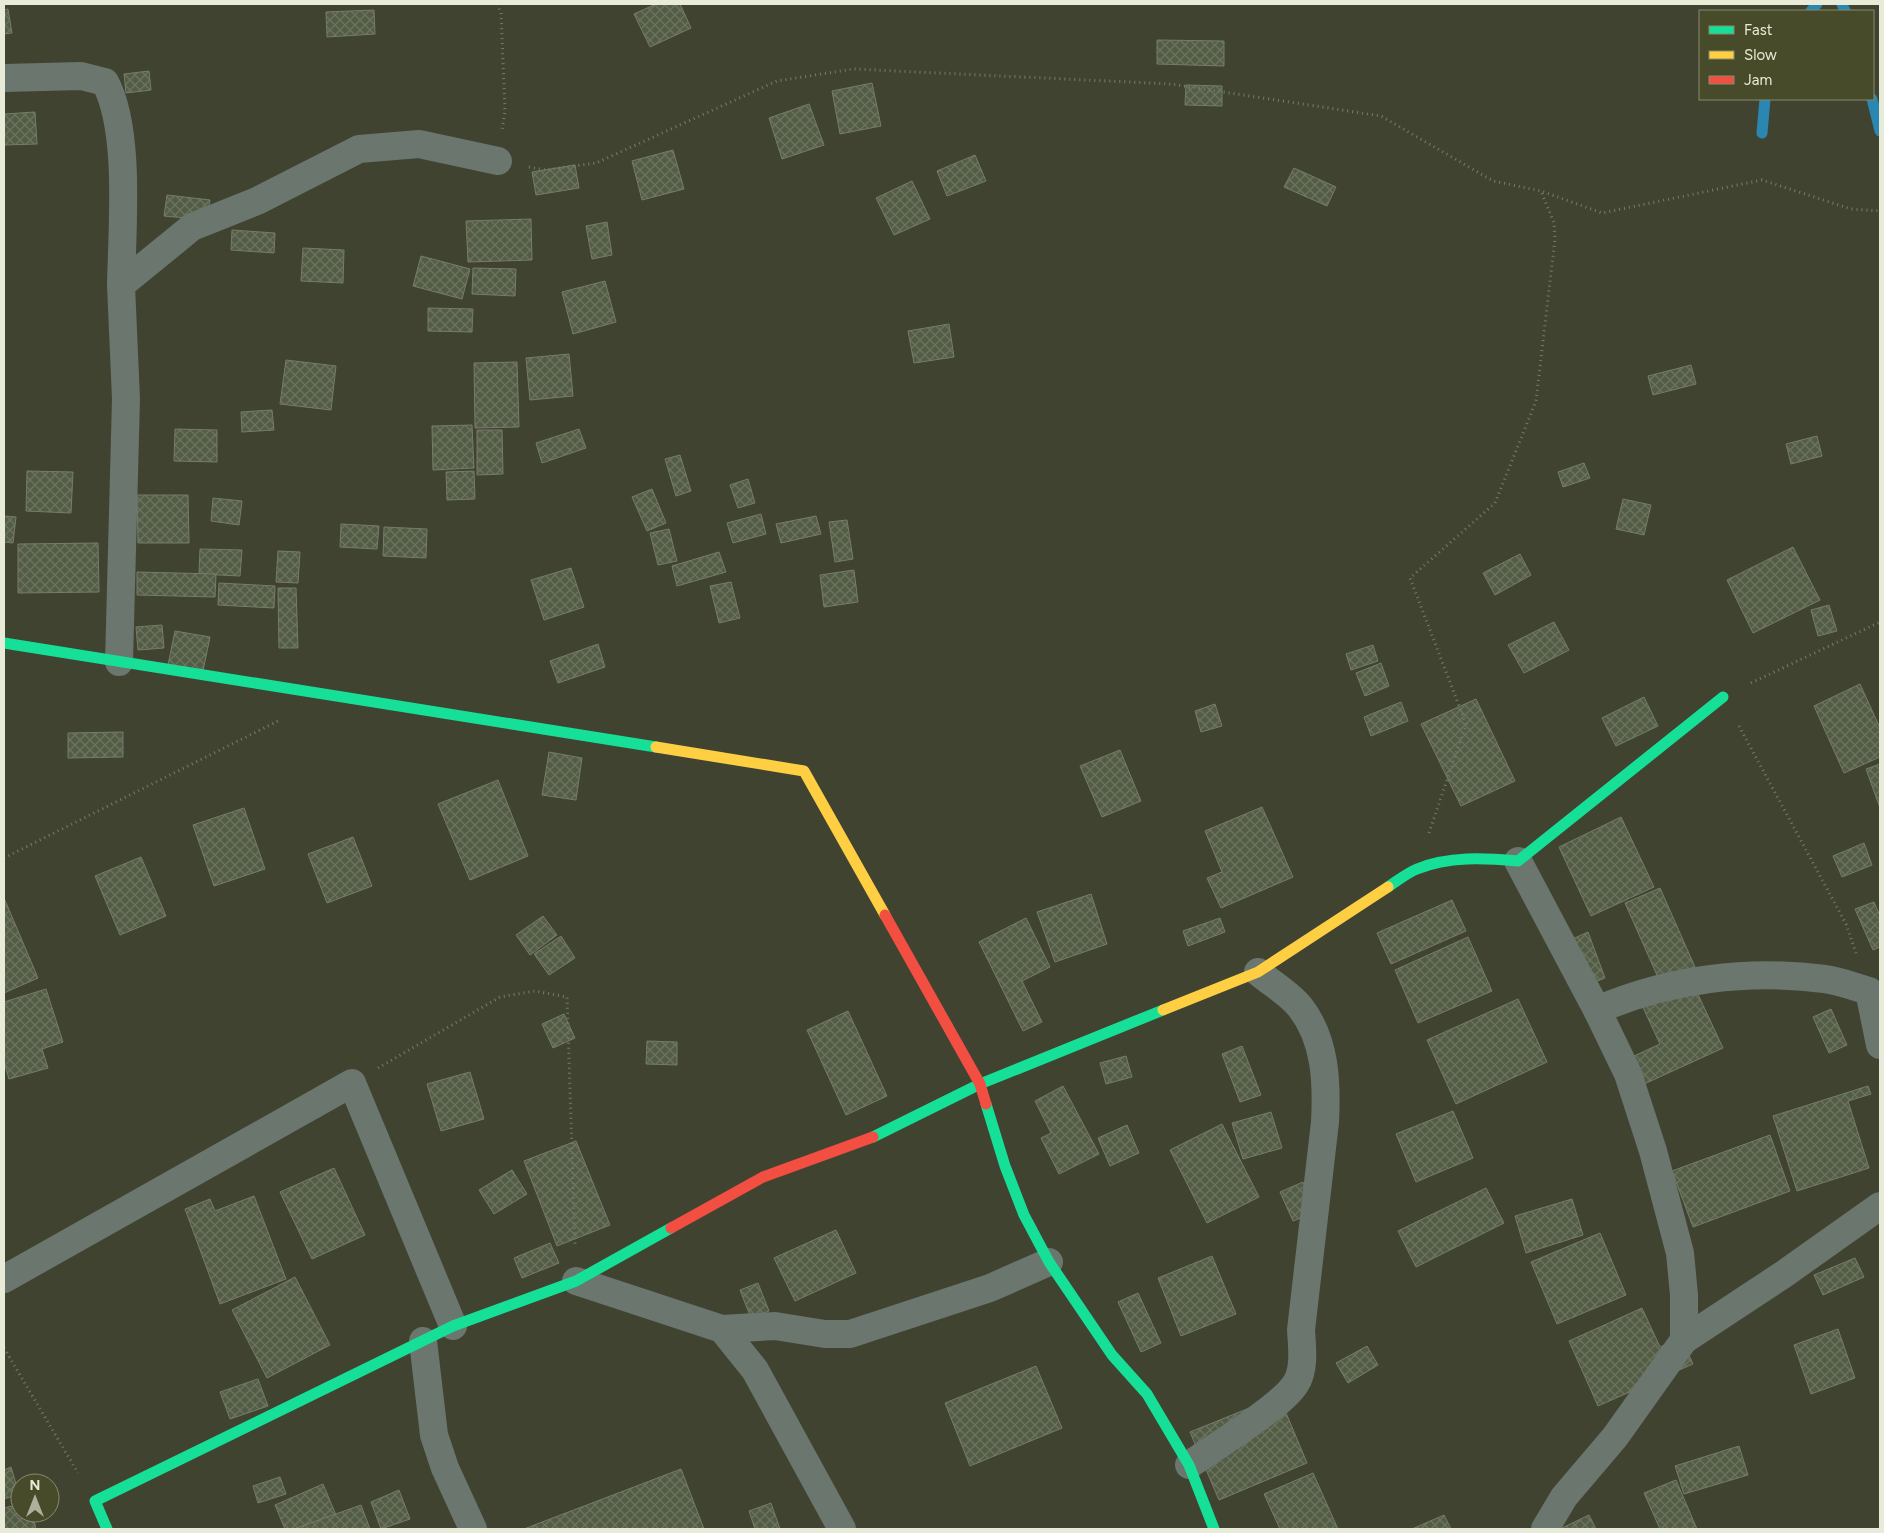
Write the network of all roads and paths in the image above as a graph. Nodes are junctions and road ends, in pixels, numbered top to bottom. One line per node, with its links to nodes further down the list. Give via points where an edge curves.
1 (497, 4): 3 (path, via 501,13 505,111)
2 (4, 78): 6 (street, via 81,76 105,82 113,97 123,166)
3 (498, 161): 4 (path, via 544,170 596,163 777,81 853,68 1171,84 1381,116 1493,181); 6 (street, via 419,144 359,149 257,201 192,227)
4 (1541, 191): 5 (path, via 1602,213 1762,180 1851,209); 14 (path, via 1554,223 1555,239 1536,401 1494,503 1410,578 1466,724)
5 (1880, 211)
6 (121, 285): 9 (street, via 126,399)
7 (1880, 622): 10 (path)
8 (4, 643): 9 (street)
9 (119, 662): 20 (street, via 804,771)
10 (1723, 697): 13 (street); 16 (path, via 1846,924)
11 (287, 717): 12 (path)
12 (4, 858)
13 (1518, 861): 14 (street, via 1470,857); 17 (street)
14 (1416, 869): 15 (street)
15 (1258, 972): 20 (street); 30 (street, via 1300,1007 1320,1044 1327,1089 1301,1330 1302,1358 1297,1382 1284,1398)
16 (1869, 991): 17 (street, via 1827,980 1762,974 1687,982 1633,994); 18 (street)
17 (1597, 1010): 27 (street, via 1628,1074 1671,1216 1684,1295)
18 (1880, 1045)
19 (352, 1083): 23 (street); 24 (path, via 500,997 535,991 567,997); 25 (street)
20 (980, 1084): 22 (street, via 1005,1166 1024,1215); 24 (street, via 873,1137 763,1177)
21 (1880, 1206): 27 (street)
22 (1049, 1262): 26 (street, via 990,1288 850,1334 825,1334 775,1326); 30 (street, via 1112,1354 1148,1394)
23 (4, 1279)
24 (576, 1281): 25 (street); 26 (street)
25 (453, 1326): 28 (street)
26 (722, 1328): 34 (street, via 755,1370)
27 (1684, 1340): 36 (street, via 1615,1437 1564,1497)
28 (423, 1341): 31 (street); 33 (street, via 434,1435)
29 (4, 1348): 31 (path)
30 (1189, 1465): 35 (street)
31 (95, 1501): 32 (street)
32 (107, 1529)
33 (473, 1529)
34 (842, 1529)
35 (1214, 1529)
36 (1545, 1529)

